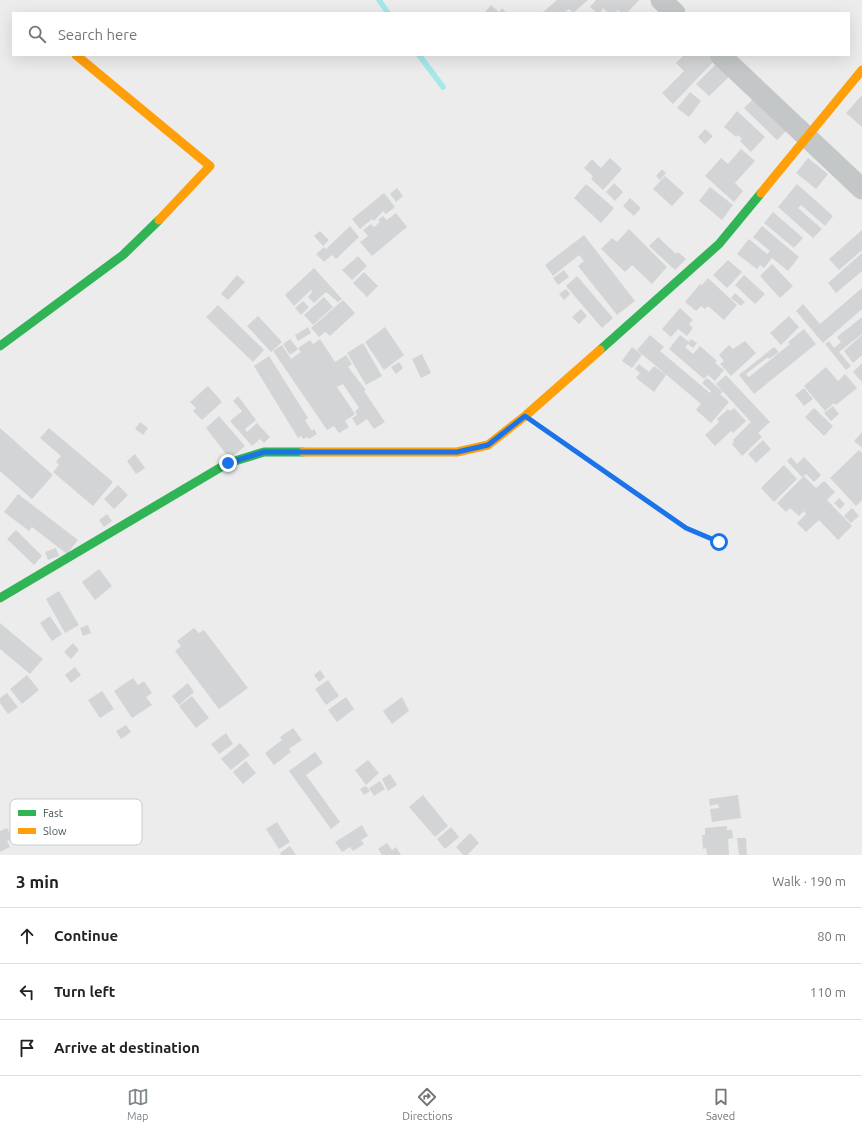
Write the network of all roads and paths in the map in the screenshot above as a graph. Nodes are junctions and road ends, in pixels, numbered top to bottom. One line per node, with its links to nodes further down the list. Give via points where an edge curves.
1 (661, 0): 2 (street)
2 (674, 12)
3 (77, 56): 8 (street, via 210,166 123,255)
4 (721, 56): 6 (street)
5 (862, 70): 6 (street)
6 (808, 138): 7 (street); 9 (street, via 719,244)
7 (862, 189)
8 (0, 346)
9 (525, 416): 10 (path, via 686,528); 11 (street, via 488,445 457,452 264,452 228,463)
10 (719, 542)
11 (0, 598)

